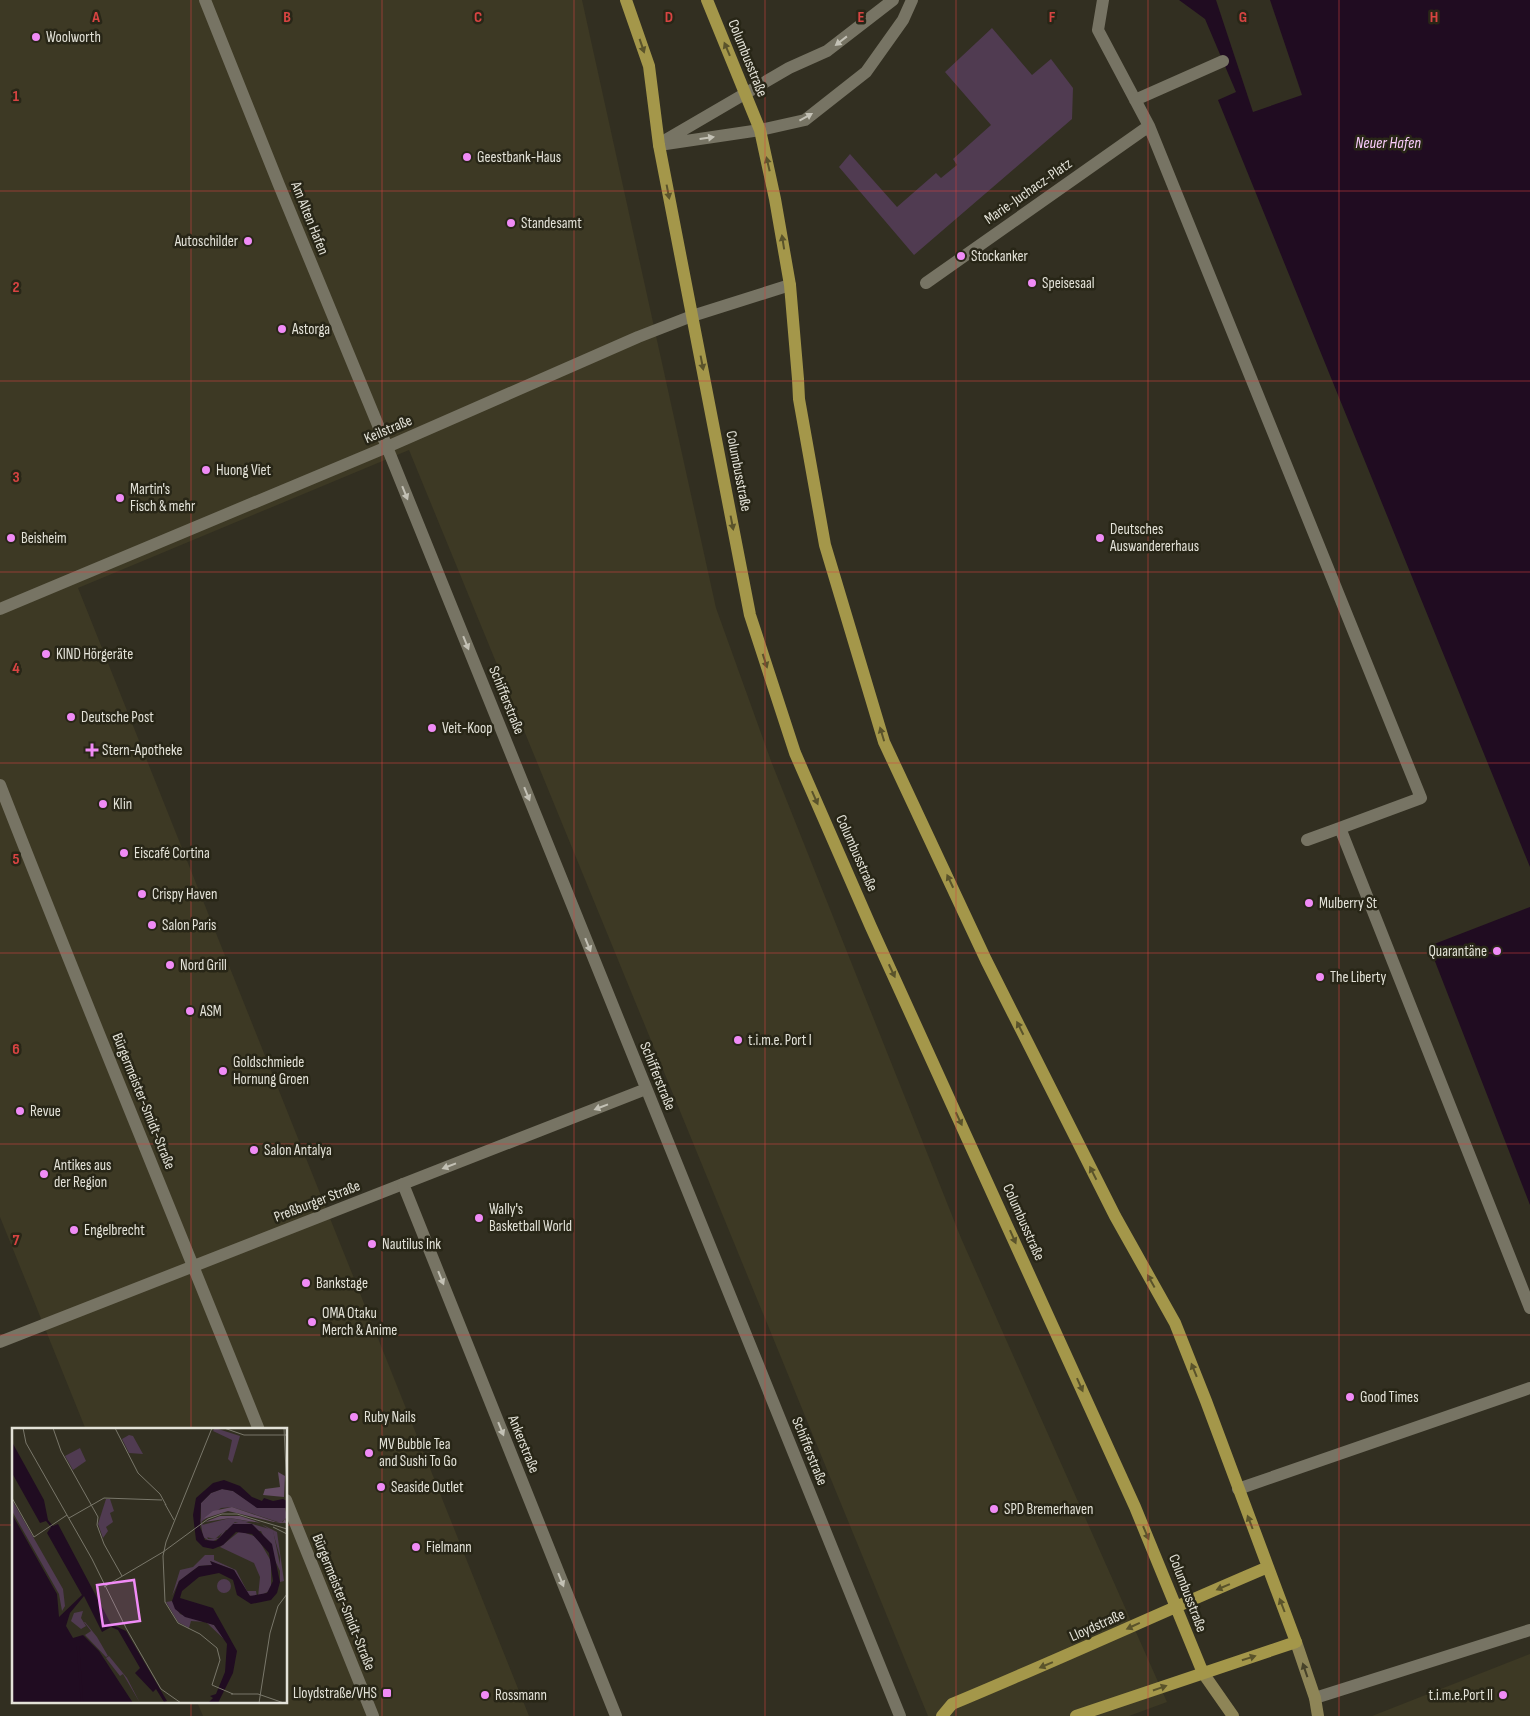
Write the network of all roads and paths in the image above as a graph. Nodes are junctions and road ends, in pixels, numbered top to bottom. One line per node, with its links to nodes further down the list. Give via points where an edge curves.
1 (205, 0): 16 (street, Am Alten Hafen)
2 (626, 0): 12 (main road, Columbusstraße, one-way to 12, via 649,66)
3 (707, 0): 8 (main road, Columbusstraße, one-way to 3)
4 (893, 0): 8 (street, one-way to 8, via 827,51)
5 (912, 0): 11 (street, one-way to 5, via 805,120 866,72 903,20)
6 (1102, 0): 9 (street, via 1098,30)
7 (1223, 61): 9 (street)
8 (745, 93): 11 (main road, Columbusstraße); 12 (street)
9 (1135, 100): 10 (street)
10 (1149, 126): 13 (street, Marie-Juchacz-Platz); 19 (street, via 1422,798)
11 (760, 130): 12 (street, one-way to 11); 14 (main road, Columbusstraße, one-way to 11, via 776,199)
12 (659, 145): 15 (main road, Columbusstraße, one-way to 15)
13 (926, 283)
14 (790, 284): 15 (street, Keilstraße); 28 (main road, Columbusstraße, one-way to 14, via 1174,1323 1115,1216 991,969 884,742 825,545 799,399)
15 (692, 316): 16 (street, Keilstraße); 31 (main road, Columbusstraße, one-way to 31, via 750,615 795,753 1132,1498)
16 (387, 447): 17 (street, Keilstraße); 21 (street, Schifferstraße, one-way to 21)
17 (0, 609)
18 (0, 784): 23 (street, Bürgermeister-Smidt-Straße, via 70,965)
19 (1340, 828): 20 (street); 24 (street)
20 (1307, 840)
21 (646, 1089): 22 (street, Preßburger Straße, one-way to 22); 38 (street, Schifferstraße)
22 (403, 1184): 23 (street, Preßburger Straße); 37 (street, Ankerstraße, one-way to 37)
23 (194, 1266): 25 (street, Preßburger Straße); 27 (street, Bürgermeister-Smidt-Straße)
24 (1530, 1308)
25 (0, 1342)
26 (1530, 1388): 28 (street)
27 (257, 1428)
28 (1238, 1489): 30 (main road, Columbusstraße, one-way to 28)
29 (288, 1505): 36 (street, Bürgermeister-Smidt-Straße)
30 (1268, 1568): 31 (main road, Lloydstraße, one-way to 31); 33 (main road, Columbusstraße, one-way to 30)
31 (1175, 1607): 34 (main road, Columbusstraße); 39 (main road, Lloydstraße, one-way to 39, via 952,1704)
32 (1530, 1630): 35 (street)
33 (1296, 1642): 34 (main road, one-way to 33); 35 (main road, one-way to 33)
34 (1203, 1674): 40 (main road, one-way to 34); 41 (main road)
35 (1315, 1698): 42 (main road)
36 (373, 1716)
37 (616, 1716)
38 (900, 1716)
39 (942, 1716)
40 (1076, 1716)
41 (1232, 1716)
42 (1318, 1716)

